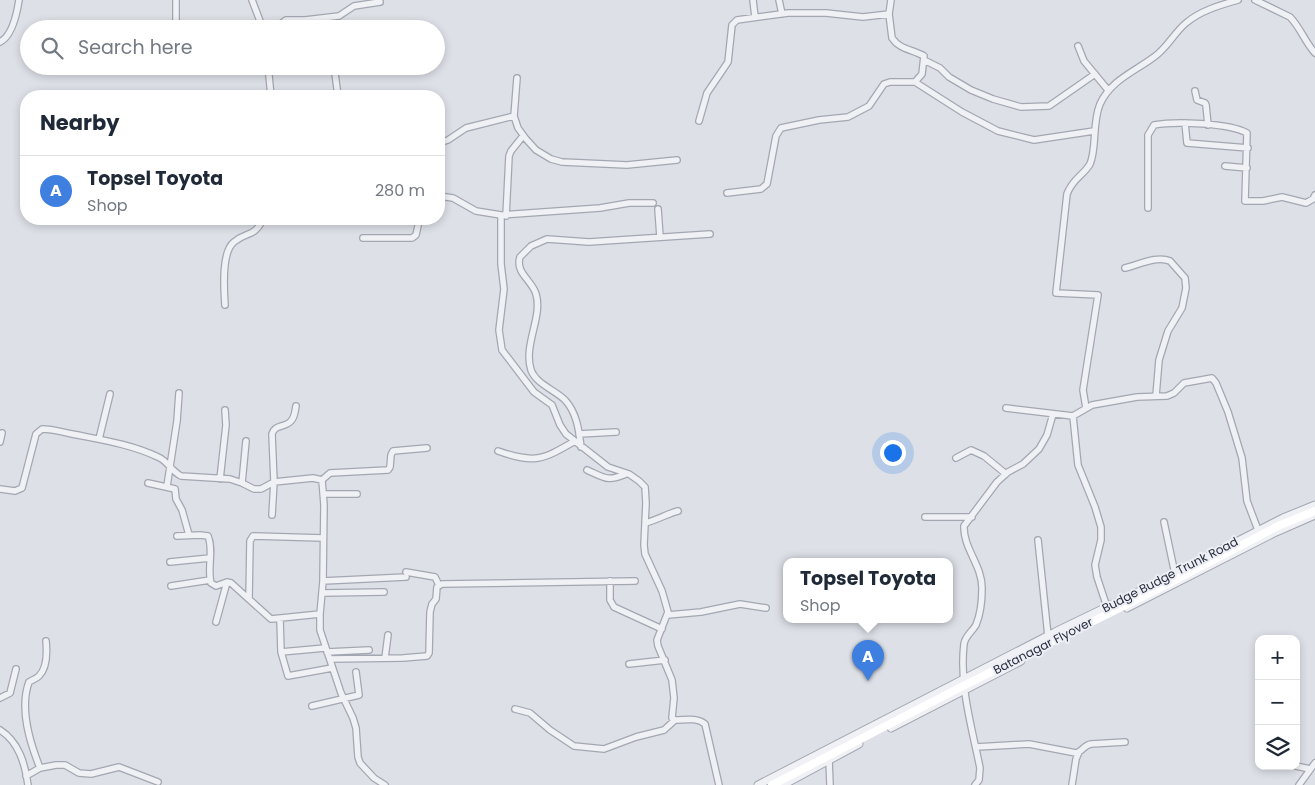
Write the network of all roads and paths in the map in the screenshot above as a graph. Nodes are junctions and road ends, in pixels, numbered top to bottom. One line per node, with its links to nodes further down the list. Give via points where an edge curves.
1 (19, 0): 19 (street, via 9,34)
2 (176, 0): 14 (street)
3 (252, 0): 15 (street)
4 (753, 0): 12 (street)
5 (779, 0): 10 (street)
6 (891, 0): 11 (street)
7 (1238, 0): 30 (street, via 1216,6 1186,24 1154,57 1127,73)
8 (1255, 0): 21 (street, via 1290,17)
9 (380, 2): 13 (street, via 354,6 341,15)
10 (782, 14): 11 (street, via 826,13 863,17); 12 (street)
11 (889, 14): 22 (street, via 894,41 906,50 924,56)
12 (755, 17): 33 (street, via 733,23 728,62 707,93)
13 (323, 18): 17 (street)
14 (176, 20)
15 (260, 20)
16 (286, 20): 18 (street)
17 (302, 20)
18 (302, 20)
19 (0, 42)
20 (1078, 46): 23 (street, via 1084,61)
21 (1315, 53)
22 (924, 60): 23 (street, via 971,90 1021,107 1049,106); 27 (street, via 922,74)
23 (1095, 74): 30 (street)
24 (269, 75): 28 (street)
25 (335, 75): 29 (street)
26 (517, 78): 32 (street)
27 (915, 82): 36 (street, via 998,131 1034,140); 43 (street, via 884,84 870,106 848,117 782,128 776,136 767,184 760,189)
28 (270, 90)
29 (337, 90)
30 (1108, 90): 36 (street, via 1100,104)
31 (1195, 91): 35 (street, via 1196,100 1206,105)
32 (514, 116): 37 (street); 38 (street, via 466,128)
33 (699, 121)
34 (1186, 123): 35 (street); 39 (street, via 1187,143); 47 (street, via 1156,124 1150,130)
35 (1208, 125): 39 (street, via 1245,132)
36 (1094, 131): 62 (street, via 1090,164 1073,182 1067,194 1056,293 1098,296 1084,390)
37 (524, 136): 40 (street, via 536,150 562,162 627,166); 49 (street, via 509,156)
38 (445, 141)
39 (1248, 148): 42 (street)
40 (677, 160)
41 (1225, 166): 42 (street)
42 (1247, 168): 44 (street, via 1246,201 1282,197 1306,202)
43 (727, 193)
44 (1315, 195)
45 (445, 197): 49 (street)
46 (652, 203): 49 (street)
47 (1148, 208)
48 (658, 209): 53 (street)
49 (503, 217): 71 (street, via 501,264 504,289 498,330 502,350 534,392 552,405 560,425)
50 (260, 225): 56 (street, via 252,234 238,239 229,247)
51 (418, 225): 54 (street, via 412,238)
52 (710, 234): 53 (street)
53 (660, 237): 68 (street, via 589,242 548,239 531,246 520,257 520,271 537,297 529,353 531,369 543,384 566,401 574,414)
54 (363, 238)
55 (1125, 268): 59 (street, via 1167,259 1186,282 1182,308 1168,331 1159,360)
56 (225, 305)
57 (179, 393): 77 (street)
58 (110, 394): 69 (street)
59 (1156, 396): 62 (street, via 1102,402); 99 (street, via 1171,394 1184,383 1209,377 1214,380 1228,412 1240,453 1247,502)
60 (296, 406): 83 (street, via 292,420 273,430)
61 (1006, 408): 64 (street)
62 (1086, 408): 65 (street)
63 (225, 410): 81 (street)
64 (1053, 414): 65 (street); 80 (street, via 1039,449)
65 (1073, 416): 118 (street, via 1078,465 1101,527 1094,565)
66 (616, 432): 68 (street)
67 (2, 433): 72 (street)
68 (579, 434): 73 (street)
69 (99, 439): 77 (street, via 160,457); 87 (street, via 38,430 22,488 15,491)
70 (246, 441): 85 (street)
71 (575, 441): 73 (street); 75 (street, via 538,458 522,459)
72 (0, 442)
73 (581, 447): 79 (street)
74 (427, 448): 82 (street, via 394,451 388,470 330,473)
75 (498, 451)
76 (956, 458): 80 (street, via 971,450)
77 (170, 467): 81 (street, via 181,476); 86 (street)
78 (587, 470): 79 (street, via 609,480)
79 (626, 474): 98 (street, via 645,487)
80 (1006, 474): 96 (street)
81 (220, 479): 85 (street)
82 (322, 480): 83 (street); 88 (street)
83 (274, 482): 85 (street, via 261,489); 93 (street)
84 (148, 483): 86 (street)
85 (242, 483)
86 (167, 486): 100 (street, via 176,491)
87 (0, 489)
88 (324, 494): 89 (street); 102 (street)
89 (357, 494)
90 (1315, 505): 99 (street, Budge Budge Trunk Road)
91 (678, 511): 98 (street)
92 (1315, 511): 161 (main road, Batanagar Flyover, bridge, via 1278,526)
93 (272, 515)
94 (925, 516): 96 (street)
95 (1315, 516): 138 (street, Budge Budge Trunk Road, via 1276,532)
96 (972, 517): 137 (street, via 964,529 981,575 982,602 976,626 965,639)
97 (1164, 522): 106 (street)
98 (645, 523): 120 (street, via 645,554 667,603)
99 (1258, 530): 106 (street, Budge Budge Trunk Road)
100 (189, 535): 101 (street); 104 (street, via 208,536)
101 (177, 536)
102 (323, 538): 108 (street); 116 (street, via 253,536 250,541)
103 (1038, 540): 125 (street)
104 (210, 558): 105 (street); 107 (street)
105 (170, 562)
106 (1175, 574): 118 (street, Budge Budge Trunk Road)
107 (210, 580): 111 (street, via 216,586); 113 (street)
108 (323, 581): 112 (street, via 406,574 435,577); 115 (street)
109 (610, 581): 110 (street); 112 (street); 123 (street, via 610,600 614,607)
110 (635, 581)
111 (227, 582): 116 (street, via 234,584); 122 (street)
112 (439, 585): 130 (street, via 430,612 428,655)
113 (171, 586)
114 (384, 592): 115 (street)
115 (322, 593): 119 (street)
116 (249, 599): 121 (street, via 267,617)
117 (766, 608): 120 (street, via 740,604)
118 (1107, 608): 125 (street, Budge Budge Trunk Road)
119 (320, 614): 121 (street); 127 (street, via 320,630)
120 (668, 615): 123 (street)
121 (280, 619): 129 (street)
122 (216, 622)
123 (662, 629): 132 (street, via 657,640)
124 (388, 634): 130 (street)
125 (1048, 636): 137 (street, Budge Budge Trunk Road)
126 (46, 641): 151 (street, via 47,654 41,673 29,682 26,697 29,738)
127 (326, 650): 128 (street); 129 (street); 131 (street)
128 (369, 650)
129 (281, 652): 134 (street, via 288,676)
130 (385, 658): 131 (street)
131 (330, 659): 134 (street)
132 (665, 660): 133 (street); 143 (street, via 672,680 672,716)
133 (629, 664)
134 (332, 668): 140 (street)
135 (16, 669): 139 (street, via 10,693)
136 (356, 672): 140 (street, via 359,695)
137 (964, 679): 138 (street); 160 (street, Budge Budge Trunk Road)
138 (965, 690): 146 (street); 148 (street, Budge Budge Trunk Road)
139 (0, 698)
140 (344, 699): 141 (street); 154 (street, via 354,723 360,763)
141 (312, 706)
142 (515, 709): 143 (street, via 530,713 574,746 604,749 664,730)
143 (675, 720): 159 (street, via 696,719 705,724)
144 (0, 730): 153 (street, via 17,746)
145 (1125, 742): 147 (street, via 1086,745)
146 (976, 747): 147 (street, via 1030,744); 164 (street, via 980,768)
147 (1079, 752): 165 (street)
148 (829, 760): 162 (street, Budge Budge Trunk Road); 163 (street)
149 (1315, 763): 152 (street)
150 (1300, 767): 152 (street)
151 (40, 768): 153 (street); 155 (street, via 65,765 78,773 91,774 122,768)
152 (1310, 769): 166 (street)
153 (26, 776): 156 (street)
154 (374, 778): 157 (street); 158 (street)
155 (158, 782)
156 (28, 785)
157 (374, 785)
158 (385, 785)
159 (719, 785)
160 (758, 785)
161 (772, 785)
162 (784, 785)
163 (830, 785)
164 (975, 785)
165 (1072, 785)
166 (1299, 785)

